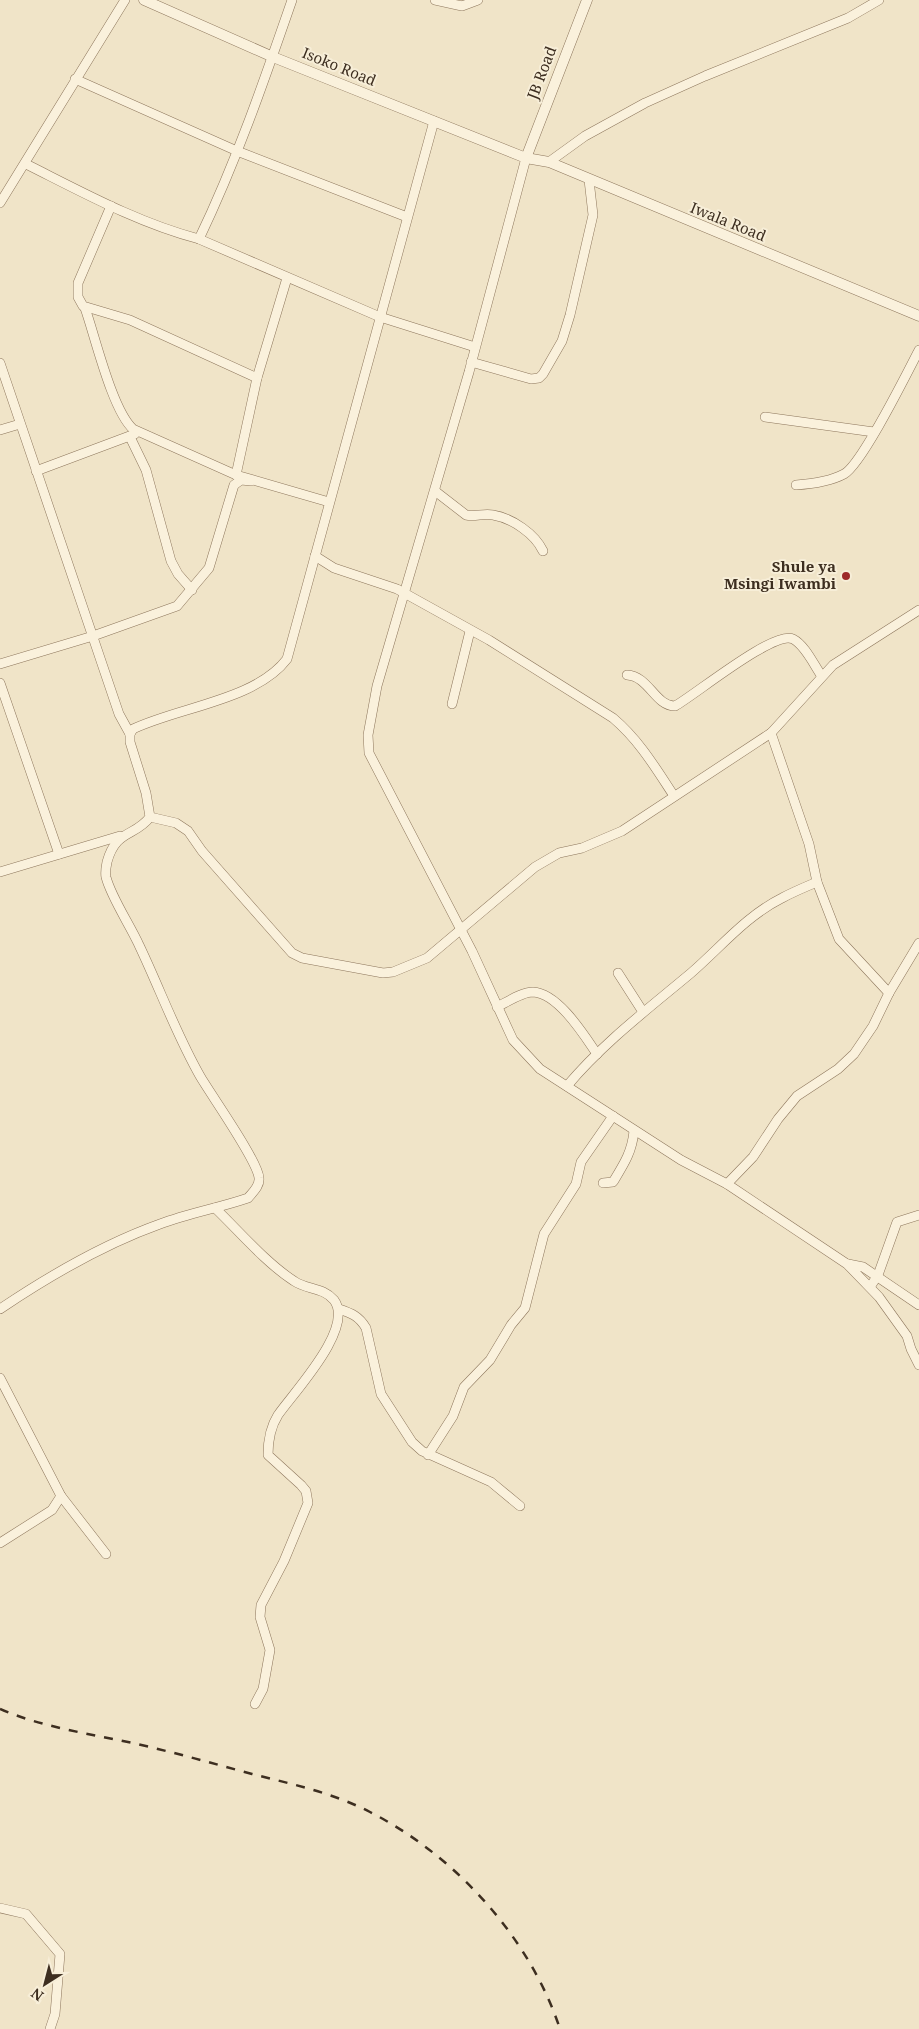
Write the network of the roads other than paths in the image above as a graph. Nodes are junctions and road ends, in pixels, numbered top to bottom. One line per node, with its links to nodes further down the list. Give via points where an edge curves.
1 (125, 0): 9 (street)
2 (144, 0): 8 (street, Isoko Road)
3 (292, 0): 8 (street)
4 (435, 0): 5 (street, via 462,6)
5 (478, 0)
6 (587, 0): 12 (street, JB Road)
7 (879, 0): 13 (street, via 839,22 645,103 585,136)
8 (273, 57): 10 (street, Isoko Road); 11 (street)
9 (75, 79): 11 (street); 14 (street)
10 (434, 121): 12 (street, Isoko Road); 18 (street)
11 (237, 151): 18 (street); 19 (street)
12 (526, 158): 13 (street, Iwala Road); 24 (street)
13 (549, 162): 15 (street, Iwala Road)
14 (26, 164): 16 (street); 17 (street)
15 (590, 180): 22 (street, Iwala Road); 26 (street, via 593,215 570,315 562,341 543,374 531,379)
16 (0, 203)
17 (111, 206): 19 (street); 21 (street, via 78,283 78,297)
18 (406, 217): 23 (street)
19 (199, 239): 20 (street)
20 (287, 278): 23 (street); 28 (street)
21 (86, 308): 28 (street, via 130,320); 32 (street, via 118,403 128,425)
22 (919, 316)
23 (380, 317): 24 (street); 40 (street)
24 (475, 347): 26 (street)
25 (919, 350): 33 (street)
26 (472, 362): 39 (street)
27 (0, 363): 30 (street)
28 (257, 378): 36 (street)
29 (766, 417): 33 (street)
30 (20, 424): 31 (street); 35 (street)
31 (0, 430)
32 (139, 432): 34 (street); 36 (street)
33 (874, 432): 38 (street, via 852,468 844,474)
34 (130, 437): 35 (street); 43 (street, via 146,470 171,561)
35 (36, 471): 47 (street)
36 (236, 475): 37 (street)
37 (251, 481): 40 (street); 43 (street, via 238,482 232,489 209,568)
38 (796, 485)
39 (435, 491): 41 (street, via 466,515 491,514 512,523 535,538); 44 (street)
40 (329, 502): 42 (street)
41 (543, 552)
42 (314, 556): 44 (street, via 334,568 387,584); 54 (street, via 293,640 280,668 267,678 236,692 141,725)
43 (192, 590): 47 (street, via 173,608)
44 (406, 594): 46 (street); 61 (street, via 378,686 367,747)
45 (919, 610): 50 (street, via 852,651)
46 (470, 631): 52 (street); 55 (street, via 613,718 641,746)
47 (92, 636): 48 (street); 54 (street, via 119,714)
48 (0, 664)
49 (628, 675): 50 (street, via 640,678 668,706 675,706 751,654 786,638 798,642)
50 (822, 675): 53 (street)
51 (0, 684): 58 (street)
52 (452, 704)
53 (771, 733): 55 (street); 60 (street, via 809,844)
54 (130, 734): 56 (street)
55 (674, 796): 61 (street, via 622,832 582,848 559,853 535,867)
56 (150, 817): 57 (street); 61 (street, via 176,823 188,831 284,947 302,958 389,973 433,954)
57 (120, 836): 58 (street); 73 (street, via 107,862 106,876 110,888 200,1077 259,1178 257,1188 248,1198)
58 (59, 854): 59 (street)
59 (0, 872)
60 (816, 882): 64 (street, via 839,939); 66 (street, via 762,910)
61 (459, 929): 65 (street)
62 (919, 943): 64 (street)
63 (618, 974): 66 (street)
64 (889, 993): 72 (street, via 874,1026 854,1054 838,1069 797,1096 753,1157)
65 (497, 1007): 67 (street, via 531,992 544,994 563,1010); 68 (street, via 512,1040 540,1069)
66 (642, 1012): 67 (street)
67 (597, 1054): 68 (street)
68 (567, 1086): 69 (street)
69 (613, 1116): 70 (street); 83 (street, via 581,1162 576,1184 544,1234 525,1308 490,1360 464,1387 453,1416)
70 (634, 1130): 71 (street, via 626,1162 613,1182); 72 (street)
71 (603, 1183)
72 (727, 1184): 75 (street)
73 (215, 1208): 79 (street, via 160,1224 102,1250 26,1291); 80 (street, via 276,1266 303,1286 327,1293)
74 (919, 1215): 76 (street, via 897,1222)
75 (847, 1264): 76 (street, via 863,1268); 77 (street)
76 (877, 1278): 77 (street); 78 (street)
77 (870, 1287): 81 (street, via 907,1336)
78 (919, 1305)
79 (0, 1309)
80 (339, 1309): 83 (street, via 358,1316 362,1321 384,1401 412,1442); 88 (street, via 339,1320 327,1346 278,1415 269,1437 268,1455 302,1485 308,1503 261,1605 260,1617 270,1650 263,1689)
81 (919, 1365)
82 (0, 1378): 84 (street)
83 (428, 1455): 85 (street, via 491,1482)
84 (62, 1496): 86 (street, via 52,1510); 87 (street)
85 (520, 1506)
86 (0, 1543)
87 (106, 1554)
88 (255, 1704)
89 (0, 1908): 90 (street, via 26,1914 60,1954 55,2014)
90 (50, 2029)

